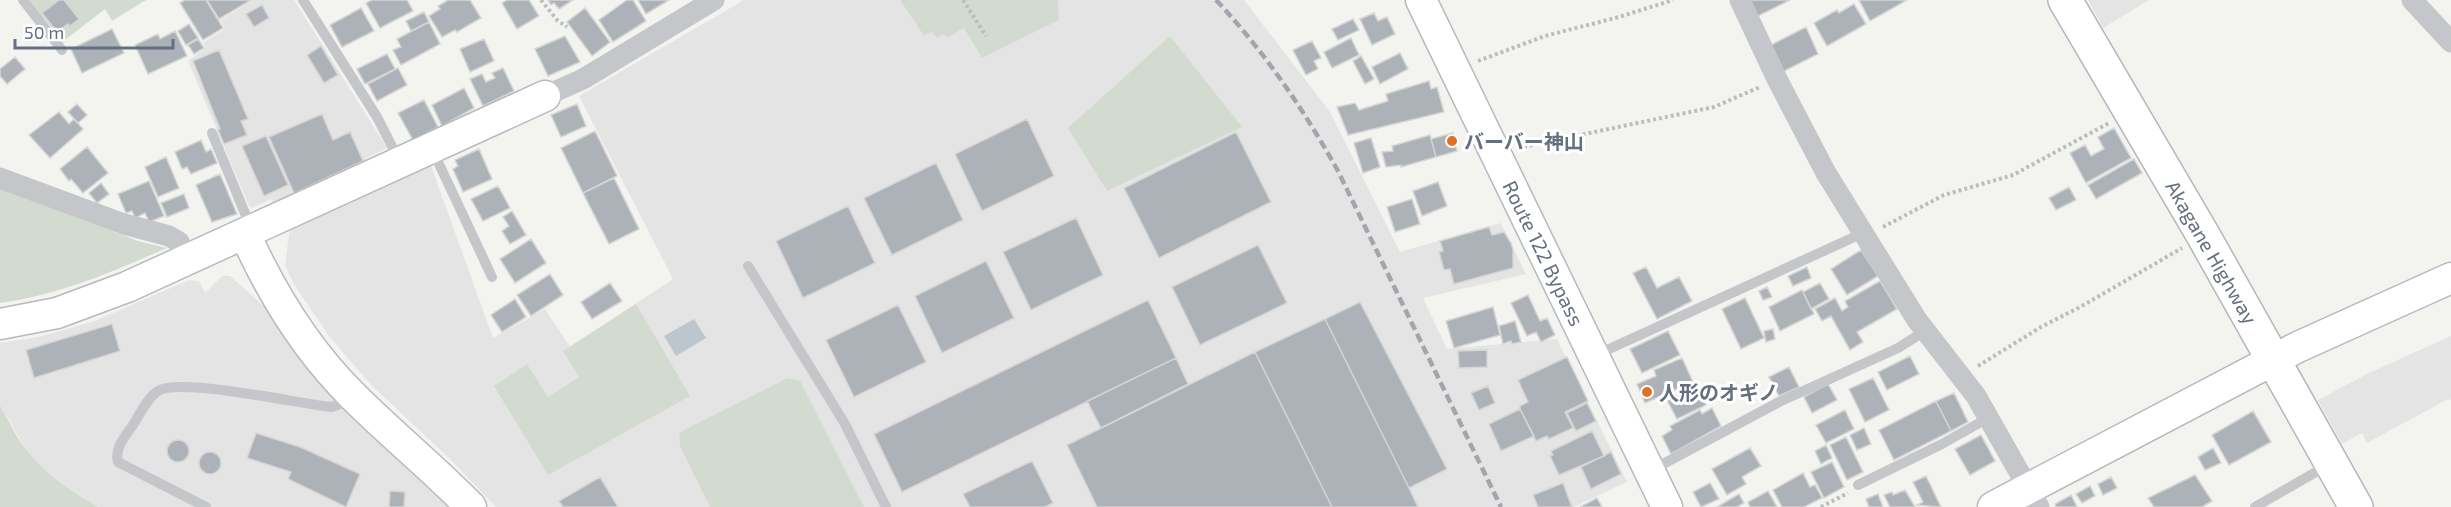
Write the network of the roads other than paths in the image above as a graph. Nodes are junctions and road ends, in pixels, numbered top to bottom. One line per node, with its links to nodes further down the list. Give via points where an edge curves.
1 (23, 0): 9 (lane)
2 (303, 0): 13 (lane, via 377,117)
3 (1740, 0): 16 (street, via 1812,147)
4 (2065, 0): 24 (highway, Akagane Highway)
5 (2412, 0): 8 (street)
6 (1426, 2): 23 (street, Route 122 Bypass)
7 (702, 3): 10 (street, via 583,78)
8 (2451, 42)
9 (62, 50)
10 (545, 96): 12 (street)
11 (212, 134): 15 (lane)
12 (432, 148): 13 (street); 19 (lane)
13 (401, 163): 15 (street)
14 (0, 177): 17 (street, via 124,224 169,236 179,242)
15 (249, 233): 17 (street); 25 (street, via 268,282 297,330)
16 (1863, 233): 22 (street); 23 (lane)
17 (188, 260): 21 (street, via 82,305)
18 (748, 266): 33 (lane, via 845,424)
19 (492, 277)
20 (2451, 278): 24 (street)
21 (0, 324)
22 (1925, 331): 26 (street, via 1962,376); 28 (lane)
23 (1594, 356): 28 (street, Route 122 Bypass)
24 (2274, 360): 27 (highway, Akagane Highway); 30 (street)
25 (354, 398): 31 (lane, via 332,407 192,387 165,387 156,392 117,450 118,462); 32 (street)
26 (1988, 418): 29 (lane); 30 (street)
27 (2331, 463): 36 (lane); 37 (highway, Akagane Highway)
28 (1650, 471): 34 (street, Route 122 Bypass)
29 (1858, 485)
30 (2033, 498): 35 (street)
31 (206, 507)
32 (471, 507)
33 (886, 507)
34 (1667, 507)
35 (1993, 507)
36 (2255, 507)
37 (2356, 507)

